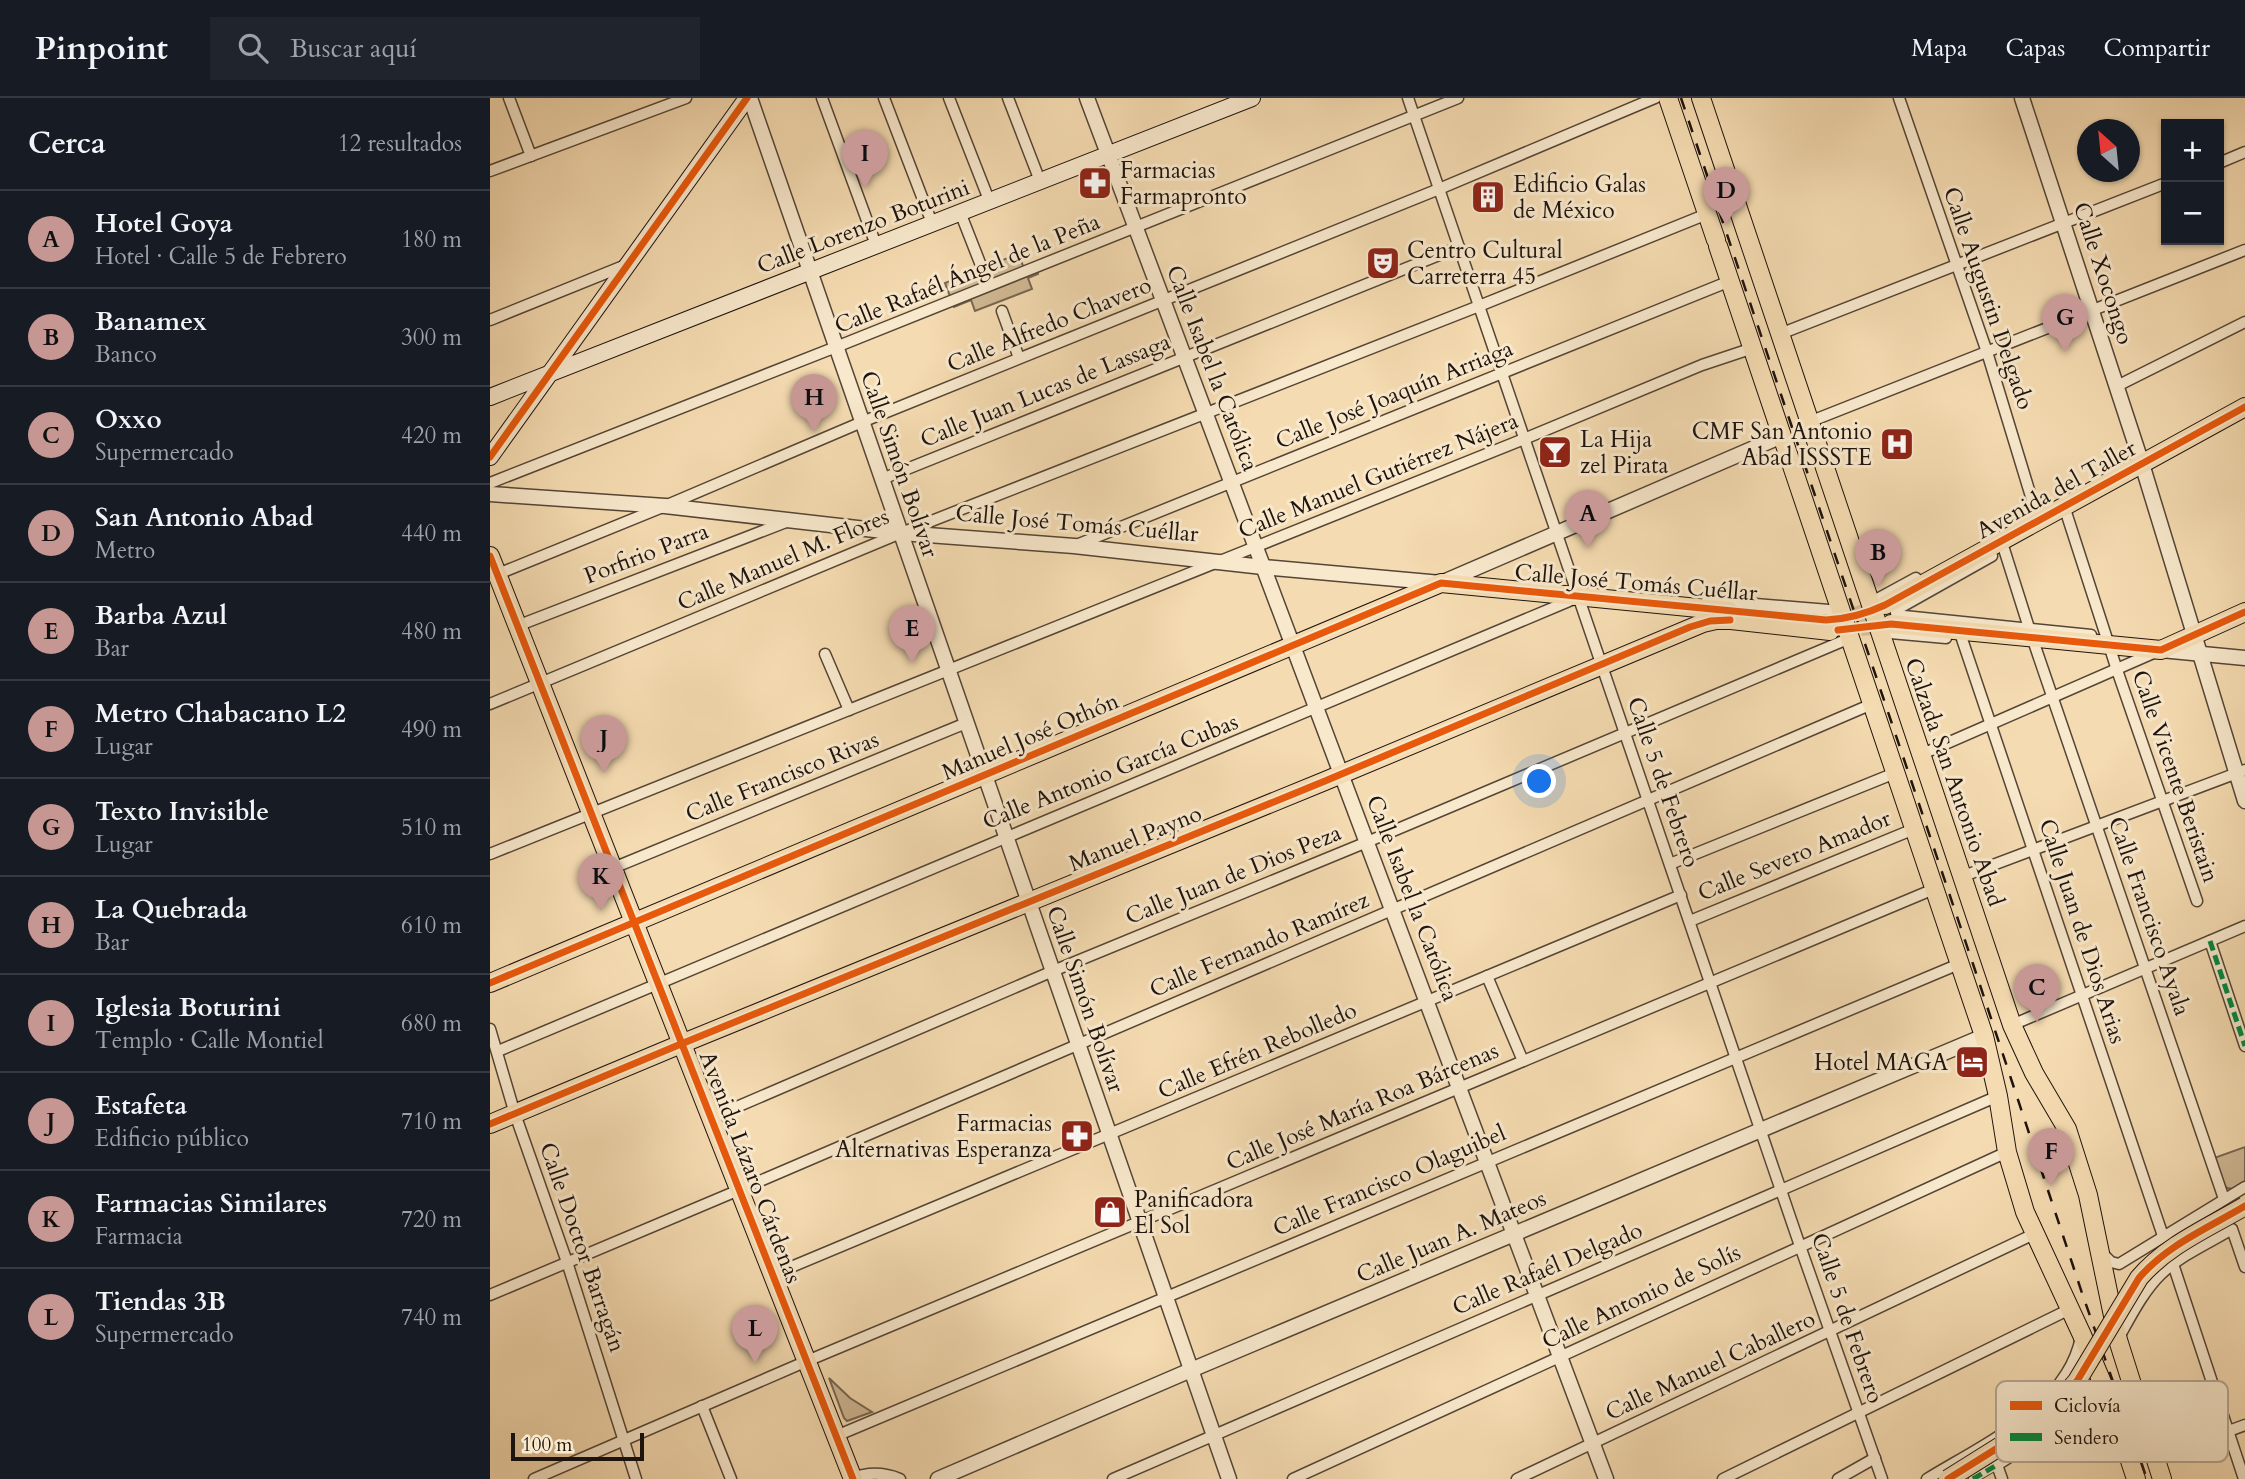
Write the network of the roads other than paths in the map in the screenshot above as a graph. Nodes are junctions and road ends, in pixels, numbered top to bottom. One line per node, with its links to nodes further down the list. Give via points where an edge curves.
1 (509, 98): 20 (street)
2 (686, 98): 20 (street)
3 (748, 98): 36 (main road); 38 (street, Calle Simón Bolívar)
4 (822, 98): 32 (street)
5 (884, 98): 29 (street)
6 (949, 98): 26 (street)
7 (1008, 98): 23 (street)
8 (1087, 98): 19 (street, Calle Isabel la Católica)
9 (1252, 98): 19 (main road, Calle Lorenzo Boturini)
10 (1408, 98): 17 (street, Calle 5 de Febrero)
11 (1458, 98): 17 (street, Calle Rafaél Ángel de la Peña)
12 (1655, 98): 25 (street, Calle Alfredo Chavero)
13 (1668, 98): 28 (main road)
14 (1701, 98): 46 (main road, Calzada San Antonio Abad)
15 (1899, 98): 37 (street, Calle Augustin Delgado)
16 (2022, 98): 30 (street, Calle Xocongo)
17 (1414, 116): 25 (street, Calle 5 de Febrero); 31 (street, Calle Rafaél Ángel de la Peña)
18 (2245, 152): 21 (street)
19 (1108, 154): 23 (main road, Calle Lorenzo Boturini); 31 (street, Calle Isabel la Católica)
20 (531, 156): 22 (street)
21 (2224, 161)
22 (490, 171)
23 (1040, 181): 26 (main road, Calle Lorenzo Boturini)
24 (2161, 185): 30 (street)
25 (1439, 189): 33 (street, Calle 5 de Febrero); 40 (street, Calle Alfredo Chavero)
26 (989, 200): 27 (main road, Calle Lorenzo Boturini)
27 (960, 212): 29 (main road, Calle Lorenzo Boturini); 35 (street)
28 (1707, 214): 39 (main road); 41 (street, Calle Manuel M. Flores)
29 (932, 223): 32 (main road, Calle Lorenzo Boturini)
30 (2064, 223): 37 (street); 42 (street, Calle Xocongo)
31 (1136, 228): 40 (street, Calle Isabel la Católica); 47 (street, Calle Rafaél Ángel de la Peña)
32 (876, 245): 38 (main road, Calle Lorenzo Boturini)
33 (1459, 247): 41 (street, Calle 5 de Febrero); 50 (street, Calle Juan Lucas de Lassaga)
34 (2245, 250): 42 (street)
35 (980, 263)
36 (629, 264): 44 (street); 53 (main road)
37 (1957, 265): 46 (street); 49 (street, Calle Augustin Delgado)
38 (809, 271): 47 (street, Calle Simón Bolívar); 53 (main road, Calle Lorenzo Boturini)
39 (1730, 281): 48 (main road); 52 (street, Calle José Joaquín Arriaga)
40 (1163, 300): 50 (street, Calle Isabel la Católica); 51 (street, Calle Alfredo Chavero)
41 (1479, 306): 52 (street, Calle 5 de Febrero); 57 (street, Calle Manuel M. Flores)
42 (2092, 310): 49 (street); 54 (street, Calle Xocongo)
43 (1002, 312): 51 (street)
44 (490, 320)
45 (2245, 322): 54 (street)
46 (1780, 334): 59 (main road, Calzada San Antonio Abad)
47 (836, 348): 58 (street, Calle Simón Bolívar); 66 (street, Calle Rafaél Ángel de la Peña)
48 (1753, 348): 60 (main road); 61 (street, Calle Manuel Gutiérrez Nájera)
49 (1987, 352): 59 (street); 70 (street, Calle Augustin Delgado)
50 (1184, 356): 57 (street, Calle Isabel la Católica); 64 (street, Calle Juan Lucas de Lassaga)
51 (1019, 358): 58 (street, Calle Alfredo Chavero)
52 (1502, 372): 61 (street, Calle 5 de Febrero); 65 (street, Calle José Joaquín Arriaga)
53 (549, 373): 55 (main road, Calle Lorenzo Boturini); 62 (main road)
54 (2117, 386): 63 (street, Calle Xocongo)
55 (490, 397)
56 (2245, 407): 63 (main road, Avenida del Taller)
57 (1205, 413): 65 (street, Calle Isabel la Católica); 72 (street, Calle Manuel M. Flores)
58 (862, 422): 64 (street, Calle Simón Bolívar); 68 (street, Calle Alfredo Chavero)
59 (1809, 422): 83 (main road, Calzada San Antonio Abad)
60 (1782, 436): 73 (street, Manuel José Othón); 85 (main road)
61 (1524, 439): 73 (street, Calle 5 de Febrero); 75 (street, Calle Manuel Gutiérrez Nájera)
62 (490, 457)
63 (2142, 464): 69 (main road, Avenida del Taller); 89 (street, Calle Xocongo)
64 (882, 479): 72 (street, Calle Simón Bolívar)
65 (1232, 482): 74 (street, Calle José Joaquín Arriaga); 75 (street, Calle Isabel la Católica)
66 (490, 483)
67 (490, 494): 68 (street, Calle José Tomás Cuéllar)
68 (665, 506): 71 (street, Calle José Tomás Cuéllar); 80 (street, Calle Alfredo Chavero)
69 (2064, 506): 70 (main road, Avenida del Taller); 92 (street, Calle Vicente Beristain)
70 (2042, 514): 76 (street, via 2043,527); 83 (main road, Avenida del Taller)
71 (790, 520): 72 (street, Calle José Tomás Cuéllar); 86 (street, Porfirio Parra)
72 (901, 533): 74 (street, Calle José Tomás Cuéllar); 101 (street, Calle Simón Bolívar); 103 (street, Calle Manuel M. Flores)
73 (1557, 533): 81 (street, Manuel José Othón); 82 (street, Calle 5 de Febrero)
74 (1074, 546): 78 (street, Calle José Tomás Cuéllar)
75 (1256, 547): 78 (street, Calle Manuel Gutiérrez Nájera); 79 (street, Calle Isabel la Católica)
76 (2004, 549): 88 (street); 88 (street, via 1896,613)
77 (490, 556): 80 (main road, Avenida Lázaro Cárdenas)
78 (1219, 561): 79 (street, Calle José Tomás Cuéllar); 101 (street, Calle Manuel Gutiérrez Nájera)
79 (1263, 567): 81 (street, Calle José Tomás Cuéllar); 93 (street, Calle Isabel la Católica)
80 (494, 575): 86 (main road, Avenida Lázaro Cárdenas)
81 (1441, 583): 82 (main road, Calle José Tomás Cuéllar); 93 (main road, Manuel José Othón)
82 (1578, 597): 85 (main road, Calle José Tomás Cuéllar); 100 (street, Calle 5 de Febrero); 107 (street, Calle Antonio García Cubas)
83 (1877, 604): 87 (main road, Calzada San Antonio Abad)
84 (2245, 612): 89 (main road)
85 (1832, 620): 90 (main road); 95 (main road, Calle José Tomás Cuéllar, via 1716,620)
86 (517, 626): 103 (main road, Avenida Lázaro Cárdenas)
87 (1885, 628): 91 (street); 92 (main road); 112 (main road, Calzada San Antonio Abad)
88 (2029, 628): 92 (street)
89 (2195, 634): 96 (main road); 98 (street, Calle Xocongo)
90 (1850, 638): 95 (street, via 1715,628); 106 (main road); 111 (street, Calle Juan de Dios Peza)
91 (1962, 639): 94 (street); 110 (street, Calle Juan de Dios Arias)
92 (2109, 644): 94 (street); 96 (main road); 102 (street, Calle Vicente Beristain)
93 (1293, 645): 107 (street, Calle Isabel la Católica); 116 (main road, Manuel José Othón)
94 (2035, 646): 104 (street, Calle Francisco Ayala)
95 (1638, 650): 100 (main road, Calle José Tomás Cuéllar)
96 (2161, 650): 98 (street); 102 (street)
97 (825, 654): 108 (street)
98 (2202, 654): 99 (street); 113 (street, Calle Xocongo)
99 (2245, 658)
100 (1602, 665): 111 (street, Calle 5 de Febrero); 115 (main road, Manuel Payno)
101 (948, 670): 108 (street, Calle Manuel Gutiérrez Nájera); 109 (street, Calle Simón Bolívar)
102 (2117, 670): 104 (street); 118 (street, Calle Vicente Beristain)
103 (540, 683): 105 (street, Calle Manuel M. Flores); 120 (main road, Avenida Lázaro Cárdenas)
104 (2053, 697): 110 (street); 121 (street, Calle Francisco Ayala)
105 (490, 704)
106 (1872, 704): 114 (main road); 117 (street, Calle Fernando Ramírez)
107 (1317, 709): 115 (street, Calle Isabel la Católica); 123 (street, Calle Antonio García Cubas)
108 (849, 710): 120 (street, Calle Manuel Gutiérrez Nájera)
109 (966, 723): 116 (street, Calle Simón Bolívar); 128 (street, Calle Francisco Rivas)
110 (1991, 724): 112 (street); 125 (street, Calle Juan de Dios Arias)
111 (1626, 733): 117 (street, Calle 5 de Febrero); 124 (street, Calle Juan de Dios Peza)
112 (1920, 755): 129 (main road, Calzada San Antonio Abad)
113 (2241, 771): 118 (street); 119 (street, Calle Xocongo)
114 (1895, 773): 122 (main road); 127 (street)
115 (1341, 774): 124 (street, Calle Isabel la Católica); 133 (main road, Manuel Payno)
116 (985, 776): 123 (street, Calle Simón Bolívar); 136 (main road, Manuel José Othón)
117 (1648, 799): 127 (street, Calle 5 de Febrero); 134 (street, Calle Fernando Ramírez)
118 (2163, 801): 121 (street); 132 (street, Calle Vicente Beristain)
119 (2245, 801)
120 (592, 814): 126 (street, Calle Manuel Gutiérrez Nájera); 128 (main road, Avenida Lázaro Cárdenas)
121 (2097, 826): 125 (street); 140 (street, Calle Francisco Ayala)
122 (1914, 829): 130 (main road); 135 (street, Calle Severo Amador)
123 (1006, 837): 133 (street, Calle Simón Bolívar); 145 (street, Calle Antonio García Cubas)
124 (1367, 842): 134 (street, Calle Isabel la Católica); 141 (street, Calle Juan de Dios Peza)
125 (2034, 849): 129 (street); 146 (street, Calle Juan de Dios Arias)
126 (490, 854)
127 (1670, 864): 131 (street, Calle 5 de Febrero)
128 (613, 868): 136 (main road, Avenida Lázaro Cárdenas)
129 (1961, 877): 148 (main road, Calzada San Antonio Abad)
130 (1934, 890): 139 (main road); 144 (street, Calle José María Roa Bárcenas)
131 (1681, 895): 135 (street, Calle 5 de Febrero); 142 (street, Calle Efrén Rebolledo)
132 (2197, 901)
133 (1028, 903): 141 (street, Calle Simón Bolívar); 151 (main road, Manuel Payno)
134 (1392, 909): 147 (street, Calle Isabel la Católica); 152 (street, Calle Fernando Ramírez)
135 (1690, 921): 144 (street, Calle 5 de Febrero)
136 (634, 923): 143 (main road, Manuel José Othón); 145 (main road, Avenida Lázaro Cárdenas)
137 (2245, 926): 138 (street)
138 (2210, 941): 140 (street); 153 (street)
139 (1959, 964): 150 (main road); 155 (street, Calle Francisco Olaguibel)
140 (2146, 969): 146 (street); 169 (street, Calle Francisco Ayala)
141 (1053, 971): 152 (street, Calle Simón Bolívar); 160 (street, Calle Juan de Dios Peza)
142 (1488, 976): 147 (street, Calle Efrén Rebolledo); 156 (street)
143 (490, 983)
144 (1711, 983): 155 (street, Calle 5 de Febrero); 156 (street, Calle José María Roa Bárcenas)
145 (658, 984): 151 (main road, Avenida Lázaro Cárdenas); 154 (street, Calle Antonio García Cubas)
146 (2083, 996): 148 (street); 174 (street, Calle Juan de Dios Arias)
147 (1427, 1001): 157 (street, Calle Isabel la Católica); 163 (street, Calle Efrén Rebolledo)
148 (2012, 1025): 176 (main road, Calzada San Antonio Abad, via 2067,1129 2088,1195)
149 (490, 1029): 154 (street, Calle Doctor Barragán)
150 (1984, 1036): 158 (main road); 162 (street, Calle Juan A. Mateos)
151 (681, 1044): 159 (main road, Manuel Payno); 160 (main road, Avenida Lázaro Cárdenas)
152 (1078, 1044): 163 (street, Calle Simón Bolívar); 167 (street, Calle Fernando Ramírez)
153 (2245, 1046)
154 (498, 1051): 159 (street, Calle Doctor Barragán)
155 (1737, 1058): 162 (street, Calle 5 de Febrero); 165 (street, Calle Francisco Olaguibel)
156 (1523, 1061): 157 (street, Calle José María Roa Bárcenas)
157 (1460, 1088): 165 (street, Calle Isabel la Católica); 171 (street, Calle José María Roa Bárcenas)
158 (1998, 1096): 164 (main road); 168 (street, Calle Rafaél Delgado)
159 (515, 1114): 161 (main road, Manuel Payno); 177 (street, Calle Doctor Barragán)
160 (711, 1118): 167 (main road, Avenida Lázaro Cárdenas)
161 (490, 1124)
162 (1761, 1130): 168 (street, Calle 5 de Febrero); 172 (street, Calle Juan A. Mateos)
163 (1109, 1134): 171 (street, Calle Simón Bolívar); 180 (street, Calle Efrén Rebolledo)
164 (2007, 1152): 173 (main road); 175 (street, Calle Antonio de Solís)
165 (1488, 1162): 172 (street, Calle Isabel la Católica); 183 (street, Calle Francisco Olaguibel)
166 (2245, 1187): 169 (street)
167 (739, 1190): 177 (street, Calle Fernando Ramírez); 180 (main road, Avenida Lázaro Cárdenas)
168 (1782, 1190): 175 (street, Calle 5 de Febrero); 182 (street, Calle Rafaél Delgado)
169 (2224, 1199): 174 (street)
170 (2245, 1206): 187 (main road, bridge, via 2150,1266 2139,1278)
171 (1140, 1222): 183 (street, Calle Simón Bolívar); 189 (street, Calle José María Roa Bárcenas)
172 (1515, 1233): 182 (street, Calle Isabel la Católica); 190 (street, Calle Juan A. Mateos)
173 (2034, 1234): 184 (main road); 185 (street, Calle Manuel Caballero)
174 (2162, 1236): 176 (street, via 2119,1264)
175 (1800, 1246): 185 (street, Calle 5 de Febrero); 188 (street, Calle Antonio de Solís)
176 (2098, 1249): 187 (main road, Calzada San Antonio Abad)
177 (567, 1262): 181 (street, Calle Fernando Ramírez); 203 (street, Calle Doctor Barragán)
178 (2174, 1264): 179 (street, via 2232,1229); 187 (street, via 2151,1284); 195 (street)
179 (2245, 1267)
180 (772, 1275): 189 (main road, Avenida Lázaro Cárdenas)
181 (490, 1295)
182 (1537, 1295): 188 (street, Calle Isabel la Católica); 201 (street, Calle Rafaél Delgado)
183 (1166, 1297): 190 (street, Calle Simón Bolívar); 200 (street, Calle Francisco Olaguibel)
184 (2070, 1309): 186 (main road); 197 (street)
185 (1831, 1331): 197 (street, Calle 5 de Febrero); 204 (street, Calle Manuel Caballero)
186 (2082, 1335): 191 (street, via 2076,1360); 193 (main road)
187 (2110, 1340): 192 (main road, bridge); 194 (main road, Calzada San Antonio Abad)
188 (1560, 1356): 204 (street, Calle Isabel la Católica); 219 (street, Calle Antonio de Solís)
189 (807, 1361): 196 (street, Calle José María Roa Bárcenas); 200 (main road, Avenida Lázaro Cárdenas)
190 (1191, 1370): 201 (street, Calle Simón Bolívar); 216 (street, Calle Juan A. Mateos)
191 (2062, 1381)
192 (2077, 1381)
193 (2101, 1381)
194 (2126, 1381)
195 (2212, 1381)
196 (702, 1406): 203 (street, Calle José María Roa Bárcenas); 213 (street)
197 (1859, 1412): 206 (street, Calle 5 de Febrero); 222 (street)
198 (2245, 1425): 199 (street)
199 (2228, 1432): 231 (street)
200 (836, 1436): 214 (main road, Avenida Lázaro Cárdenas)
201 (1213, 1436): 217 (street, Calle Rafaél Delgado); 218 (street, Calle Simón Bolívar)
202 (1996, 1437): 225 (street)
203 (624, 1440): 211 (street, Calle José María Roa Bárcenas); 212 (street, Calle Doctor Barragán)
204 (1592, 1443): 220 (street, Calle Manuel Caballero); 221 (street, Calle Isabel la Católica)
205 (1996, 1449): 226 (main road, bridge)
206 (1875, 1458): 223 (street); 224 (street, Calle 5 de Febrero)
207 (2002, 1462): 210 (street)
208 (2130, 1462): 229 (main road)
209 (2156, 1462): 230 (main road, Calzada San Antonio Abad)
210 (1997, 1465): 227 (street); 228 (street)
211 (534, 1479)
212 (636, 1479)
213 (731, 1479)
214 (852, 1479): 215 (street, via 874,1473)
215 (900, 1479)
216 (938, 1479)
217 (1113, 1479)
218 (1229, 1479)
219 (1293, 1479)
220 (1517, 1479)
221 (1606, 1479)
222 (1723, 1479)
223 (1838, 1479)
224 (1882, 1479)
225 (1927, 1479)
226 (1948, 1479)
227 (1973, 1479)
228 (2002, 1479)
229 (2136, 1479)
230 (2162, 1479)
231 (2244, 1479)

